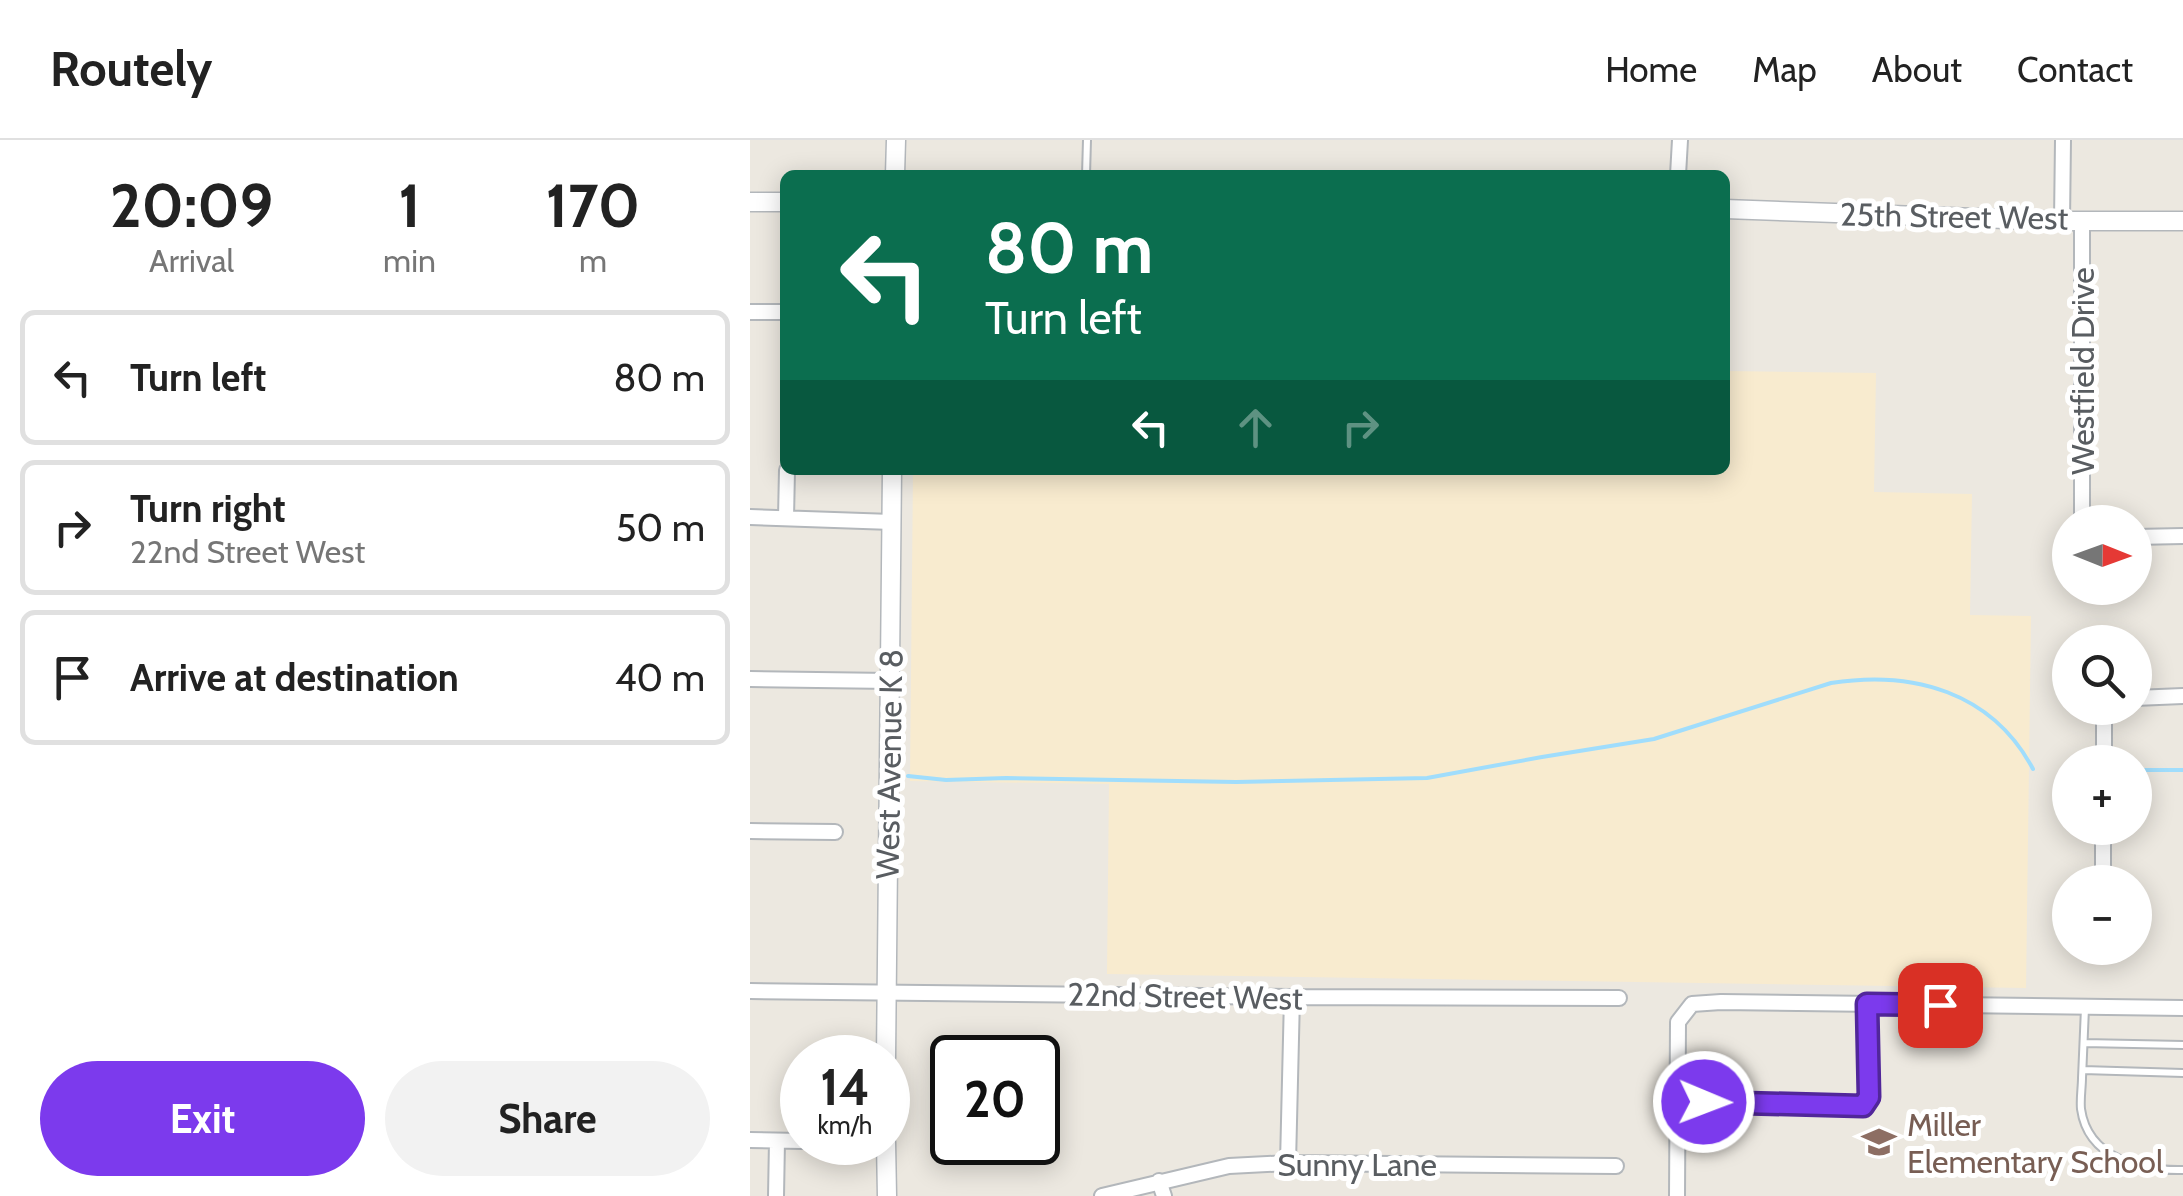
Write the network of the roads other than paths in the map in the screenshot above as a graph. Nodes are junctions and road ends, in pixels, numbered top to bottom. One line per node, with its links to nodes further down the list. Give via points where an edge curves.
1 (896, 140): 5 (street)
2 (1087, 140): 6 (lane)
3 (1680, 140): 7 (street)
4 (2063, 140): 12 (street)
5 (895, 170)
6 (1086, 170)
7 (1678, 170)
8 (750, 202): 9 (street)
9 (780, 202)
10 (1730, 209): 12 (street, 25th Street West)
11 (2082, 220): 12 (street, 25th Street West); 13 (street, 25th Street West); 18 (street, Westfield Drive)
12 (2062, 221)
13 (2183, 221)
14 (750, 312): 15 (street)
15 (780, 312)
16 (787, 475): 20 (street)
17 (892, 475): 21 (street, West Avenue K 8)
18 (2082, 505)
19 (750, 517): 20 (street)
20 (786, 518): 21 (street)
21 (892, 522): 25 (street, West Avenue K 8)
22 (2183, 536): 23 (street)
23 (2152, 537)
24 (750, 679): 25 (street)
25 (891, 681): 31 (street, West Avenue K 8)
26 (2183, 696): 27 (street)
27 (2152, 697)
28 (750, 831): 29 (street)
29 (835, 832)
30 (750, 991): 31 (street, 22nd Street West)
31 (886, 993): 32 (street, 22nd Street West); 37 (street, West Avenue K 8)
32 (1292, 998): 33 (street, 22nd Street West); 46 (street)
33 (1619, 998)
34 (1867, 1004): 35 (street); 42 (street, via 1692,1004 1678,1022); 42 (lane, via 1869,1097 1863,1106)
35 (2085, 1006): 36 (street); 38 (lane)
36 (2183, 1008)
37 (886, 1035)
38 (2084, 1043): 39 (lane); 40 (lane)
39 (2183, 1045)
40 (2083, 1070): 41 (lane); 49 (lane, via 2081,1108 2087,1130 2104,1151 2126,1164)
41 (2183, 1073)
42 (1678, 1102): 55 (street)
43 (750, 1140): 44 (street)
44 (776, 1141): 45 (street); 51 (street)
45 (780, 1141)
46 (1288, 1163): 48 (street, Sunny Lane); 50 (street, Sunny Lane, via 1229,1166)
47 (886, 1165): 52 (street)
48 (1616, 1166)
49 (2183, 1170)
50 (1159, 1181): 53 (street, Sunny Lane); 54 (street)
51 (776, 1196)
52 (886, 1196)
53 (1102, 1196)
54 (1164, 1196)
55 (1677, 1196)

